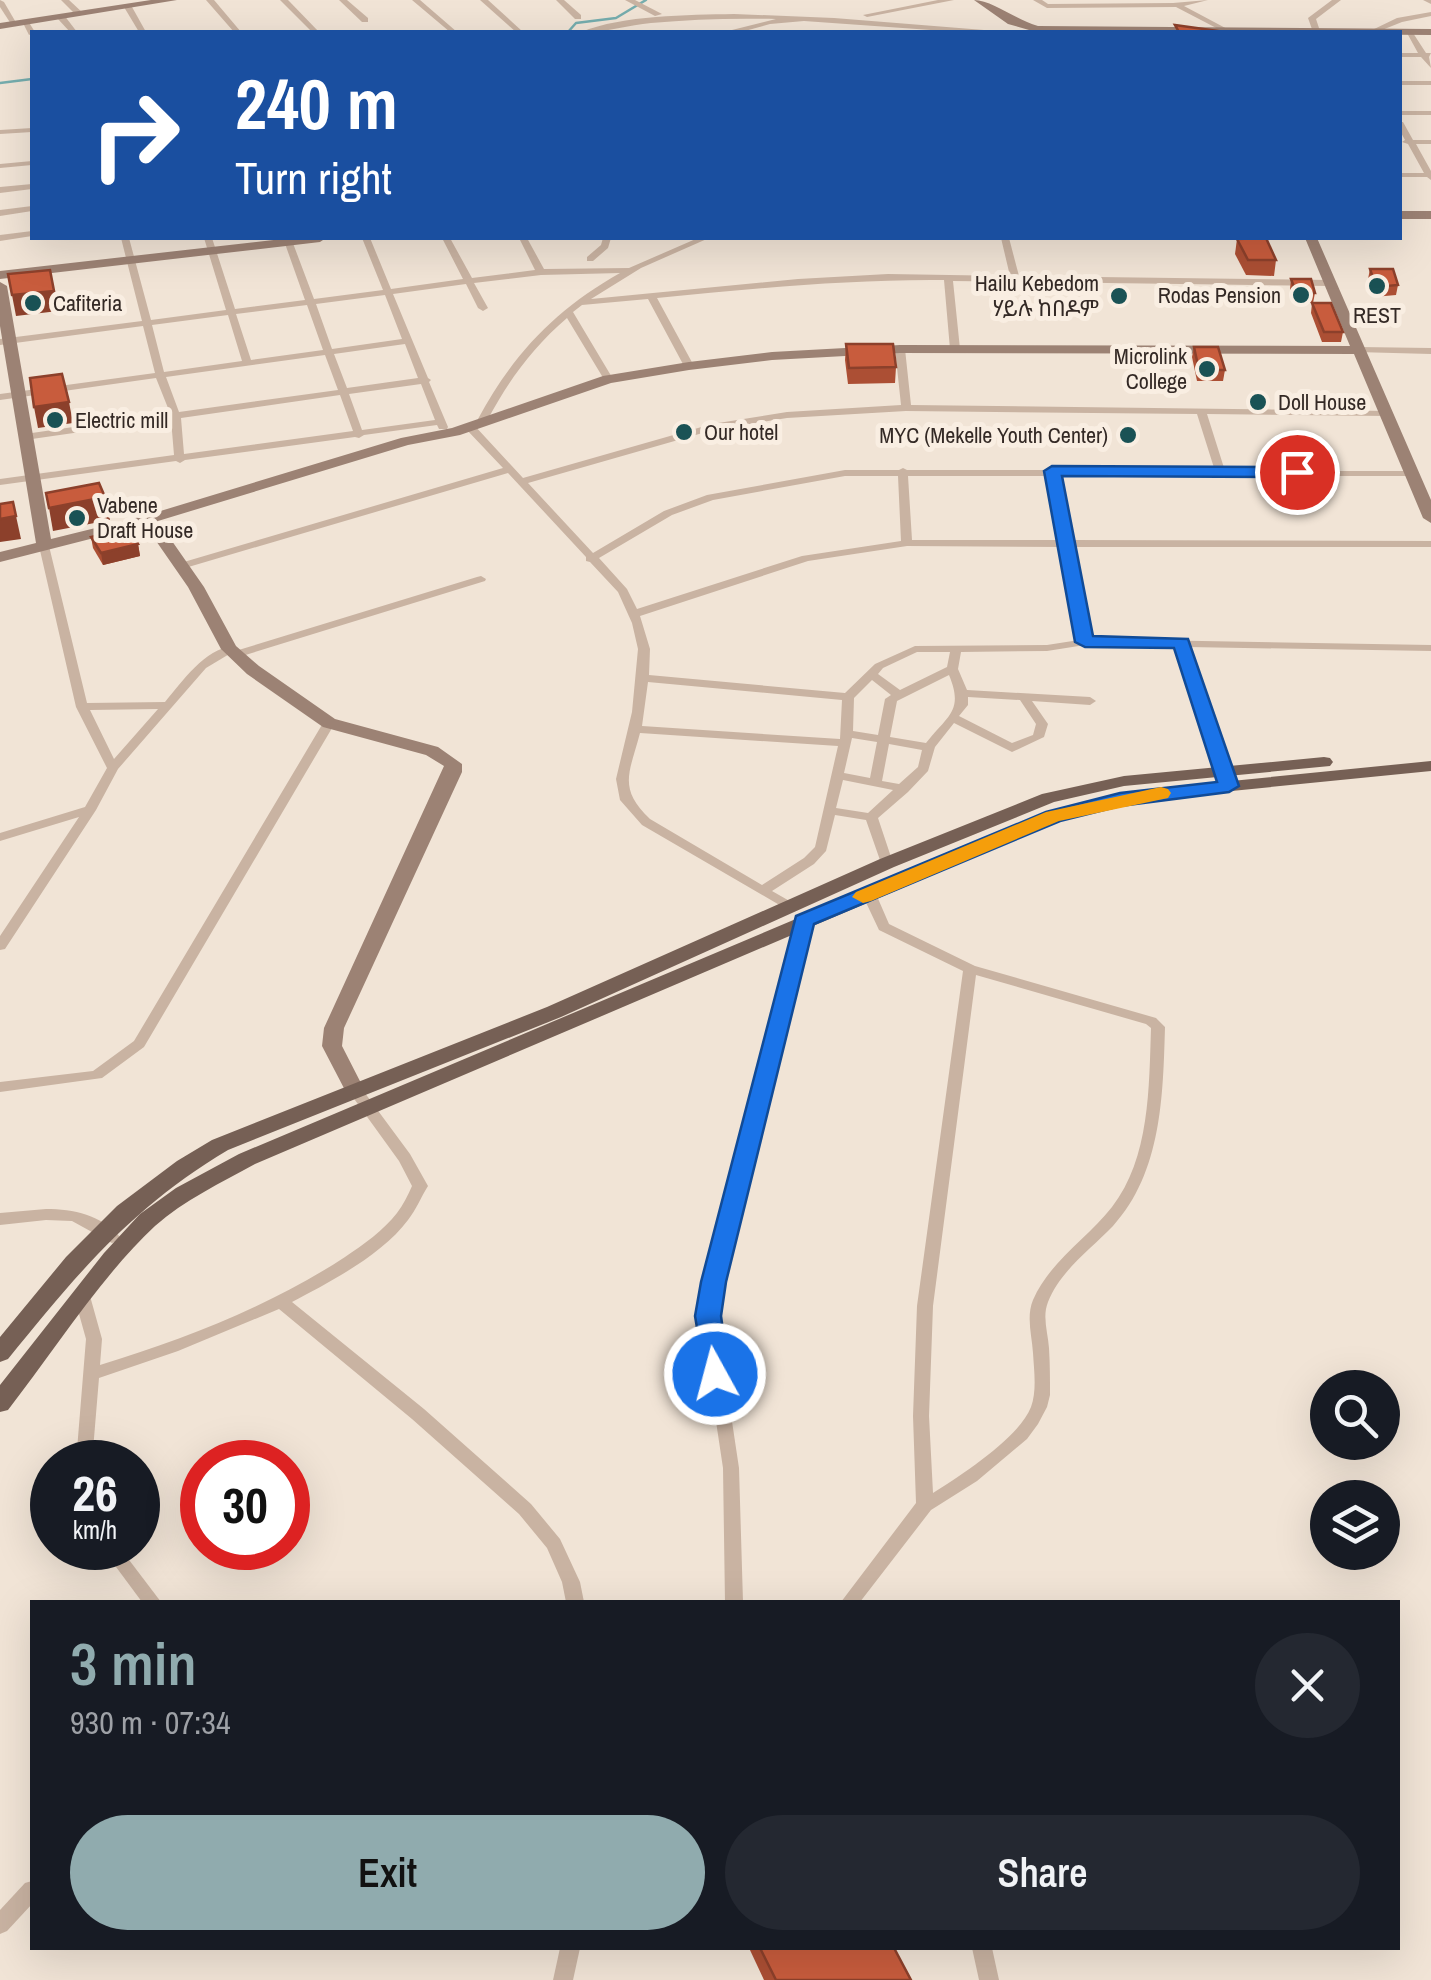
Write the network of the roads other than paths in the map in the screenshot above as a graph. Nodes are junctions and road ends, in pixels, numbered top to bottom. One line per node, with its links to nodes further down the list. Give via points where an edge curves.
1 (65, 0): 23 (street)
2 (172, 0): 19 (street)
3 (210, 0): 35 (street)
4 (284, 0): 36 (street)
5 (343, 0): 29 (street)
6 (416, 0): 37 (street)
7 (484, 0): 38 (street)
8 (560, 0): 27 (street)
9 (882, 0): 22 (street)
10 (950, 0): 22 (street)
11 (976, 0): 42 (street)
12 (1037, 0): 21 (street, via 1047,6)
13 (1143, 0): 21 (street)
14 (1166, 0): 20 (street)
15 (1204, 0): 20 (street)
16 (1338, 0): 44 (street, via 1312,18)
17 (631, 1): 24 (street)
18 (0, 2): 32 (street)
19 (136, 4): 23 (street); 34 (street)
20 (1176, 4): 21 (street); 43 (street)
21 (1116, 6)
22 (898, 12): 28 (street); 31 (street)
23 (80, 14): 26 (street)
24 (658, 14): 28 (street, via 759,8); 39 (street)
25 (1431, 14): 45 (street)
26 (61, 17): 32 (street); 33 (street)
27 (578, 17)
28 (835, 18): 31 (street); 40 (street)
29 (365, 20)
30 (0, 26): 32 (street)
31 (908, 26): 41 (street)
32 (24, 27)
33 (72, 30)
34 (142, 30)
35 (236, 30)
36 (314, 30)
37 (452, 30)
38 (518, 30)
39 (598, 30)
40 (742, 30)
41 (959, 30)
42 (1033, 30)
43 (1223, 30)
44 (1315, 30)
45 (1379, 30)
46 (1402, 32): 47 (street)
47 (1431, 33): 48 (street)
48 (1405, 35): 50 (street)
49 (1402, 54): 50 (street)
50 (1427, 55): 51 (street)
51 (1431, 66)
52 (1402, 83): 53 (street)
53 (1431, 83)
54 (1402, 113): 55 (street)
55 (1431, 113)
56 (30, 130): 57 (street)
57 (0, 132)
58 (1405, 142): 59 (street); 63 (street)
59 (1431, 142)
60 (30, 163): 61 (street)
61 (0, 166)
62 (1402, 174): 63 (street)
63 (1430, 176)
64 (30, 186): 65 (street)
65 (0, 190)
66 (30, 209): 67 (street)
67 (0, 213)
68 (1402, 217): 69 (street)
69 (1431, 217)
70 (30, 234): 71 (street)
71 (0, 238)
72 (126, 240): 83 (street)
73 (288, 240): 81 (street); 94 (street)
74 (367, 240): 92 (street)
75 (447, 240): 89 (street)
76 (524, 240): 85 (street)
77 (606, 240): 82 (street)
78 (700, 240): 84 (street)
79 (1006, 240): 88 (street)
80 (1312, 240): 90 (street)
81 (210, 244): 83 (street); 97 (street)
82 (590, 259)
83 (132, 261): 86 (street); 98 (street)
84 (628, 270): 85 (street); 95 (street)
85 (542, 272): 89 (street)
86 (0, 275)
87 (948, 278): 88 (street); 93 (street, via 798,282); 102 (street)
88 (1015, 278): 90 (street)
89 (470, 281): 92 (street); 96 (street)
90 (1330, 283): 103 (street)
91 (0, 286): 100 (street)
92 (389, 292): 94 (street); 99 (street)
93 (651, 296): 95 (street); 107 (street)
94 (312, 301): 97 (street); 105 (street)
95 (573, 307): 109 (street); 117 (street)
96 (483, 308)
97 (229, 312): 98 (street); 106 (street)
98 (147, 323): 100 (street); 108 (street)
99 (409, 340): 105 (street); 110 (street)
100 (5, 341): 112 (street)
101 (900, 349): 102 (street); 107 (street); 113 (street)
102 (955, 349): 103 (street)
103 (1359, 350): 104 (street); 115 (street)
104 (1431, 350)
105 (329, 352): 106 (street); 111 (street)
106 (247, 363): 108 (street)
107 (689, 366): 109 (street)
108 (160, 375): 112 (street); 116 (street)
109 (608, 379): 117 (street)
110 (426, 380): 111 (street); 118 (street)
111 (344, 392): 116 (street); 119 (street)
112 (8, 396): 120 (street)
113 (906, 408): 114 (street); 128 (street, via 712,427)
114 (1201, 410): 115 (street); 125 (street)
115 (1386, 413): 126 (street)
116 (176, 417): 120 (street); 121 (street)
117 (477, 423): 118 (street); 122 (street)
118 (443, 428): 119 (street); 130 (street)
119 (359, 434): 121 (street)
120 (25, 437): 127 (street)
121 (180, 460): 127 (street)
122 (511, 469): 128 (street); 138 (street)
123 (903, 470): 124 (street); 132 (street); 137 (street, via 811,477 711,498 668,513)
124 (1052, 471): 125 (street); 133 (street)
125 (1220, 471): 126 (street)
126 (1412, 474): 131 (street)
127 (33, 477): 129 (street); 135 (street)
128 (522, 480): 137 (street)
129 (0, 482)
130 (149, 518): 135 (street); 138 (street)
131 (1431, 518)
132 (907, 543): 133 (street); 140 (street, via 806,558)
133 (1066, 544): 134 (street); 141 (street)
134 (1431, 544)
135 (44, 546): 136 (street); 155 (street)
136 (0, 558)
137 (590, 559): 140 (street, via 623,590)
138 (181, 566): 145 (street)
139 (481, 579): 145 (street)
140 (634, 614): 148 (street, via 643,638)
141 (1085, 642): 142 (street); 144 (street)
142 (1181, 643): 143 (street); 166 (street)
143 (1431, 648)
144 (956, 650): 146 (street); 147 (street, via 915,650)
145 (232, 652): 154 (street, via 202,666); 157 (street)
146 (952, 669): 149 (street); 150 (street)
147 (870, 674): 150 (street); 151 (street)
148 (641, 678): 151 (street); 158 (street)
149 (962, 693): 152 (street); 156 (street)
150 (897, 694): 160 (street)
151 (848, 698): 159 (street)
152 (1025, 699): 153 (street); 156 (street, via 1042,724 1038,737 1022,746 1012,748)
153 (1090, 701)
154 (168, 706): 155 (street); 164 (street)
155 (82, 707): 164 (street)
156 (953, 718): 161 (street)
157 (329, 723): 180 (street, via 139,1044 97,1074); 181 (street, via 432,751 448,759 453,772 334,1028 332,1046)
158 (636, 729): 159 (street); 174 (street, via 624,762 622,790 630,808)
159 (846, 738): 160 (street); 165 (street)
160 (884, 742): 161 (street); 167 (street)
161 (929, 746): 168 (street, via 924,768)
162 (1431, 753): 166 (main road)
163 (1431, 766): 166 (main road)
164 (112, 768): 169 (street)
165 (837, 775): 167 (street); 170 (street)
166 (1225, 778): 173 (main road, via 1100,785 1048,798); 175 (main road, via 1078,809)
167 (875, 784): 168 (street)
168 (904, 788): 171 (street)
169 (90, 810): 172 (street); 177 (street)
170 (828, 810): 171 (street); 174 (street, via 821,848)
171 (870, 817): 173 (street)
172 (0, 836)
173 (887, 863): 176 (main road)
174 (762, 891): 176 (street)
175 (869, 894): 176 (main road); 178 (street, via 884,927)
176 (796, 913): 179 (main road); 196 (street, via 708,1316 731,1468)
177 (0, 946)
178 (970, 969): 192 (street, via 924,1306); 192 (street, via 1150,1020 1158,1027 1155,1106 1132,1186 1118,1210 1052,1278 1037,1307 1040,1406 958,1489)
179 (560, 1019): 181 (main road); 182 (main road)
180 (0, 1087)
181 (354, 1089): 182 (street); 184 (main road, via 197,1158)
182 (367, 1106): 185 (main road, via 215,1175 148,1220); 187 (street, via 420,1186 415,1204 370,1249)
183 (0, 1219): 184 (street, via 65,1214)
184 (102, 1229): 185 (street); 188 (main road)
185 (122, 1247): 186 (main road)
186 (82, 1296): 189 (street, via 94,1339); 190 (main road)
187 (280, 1301): 189 (street, via 253,1317); 195 (street, via 525,1509 554,1544)
188 (0, 1352)
189 (90, 1374): 191 (street)
190 (7, 1392)
191 (86, 1440)
192 (925, 1505): 197 (street)
193 (127, 1570): 194 (street)
194 (150, 1600)
195 (575, 1600)
196 (734, 1600)
197 (852, 1600)
198 (30, 1892): 199 (street)
199 (0, 1924)
200 (570, 1950): 202 (street)
201 (982, 1950): 203 (street)
202 (563, 1980)
203 (989, 1980)

